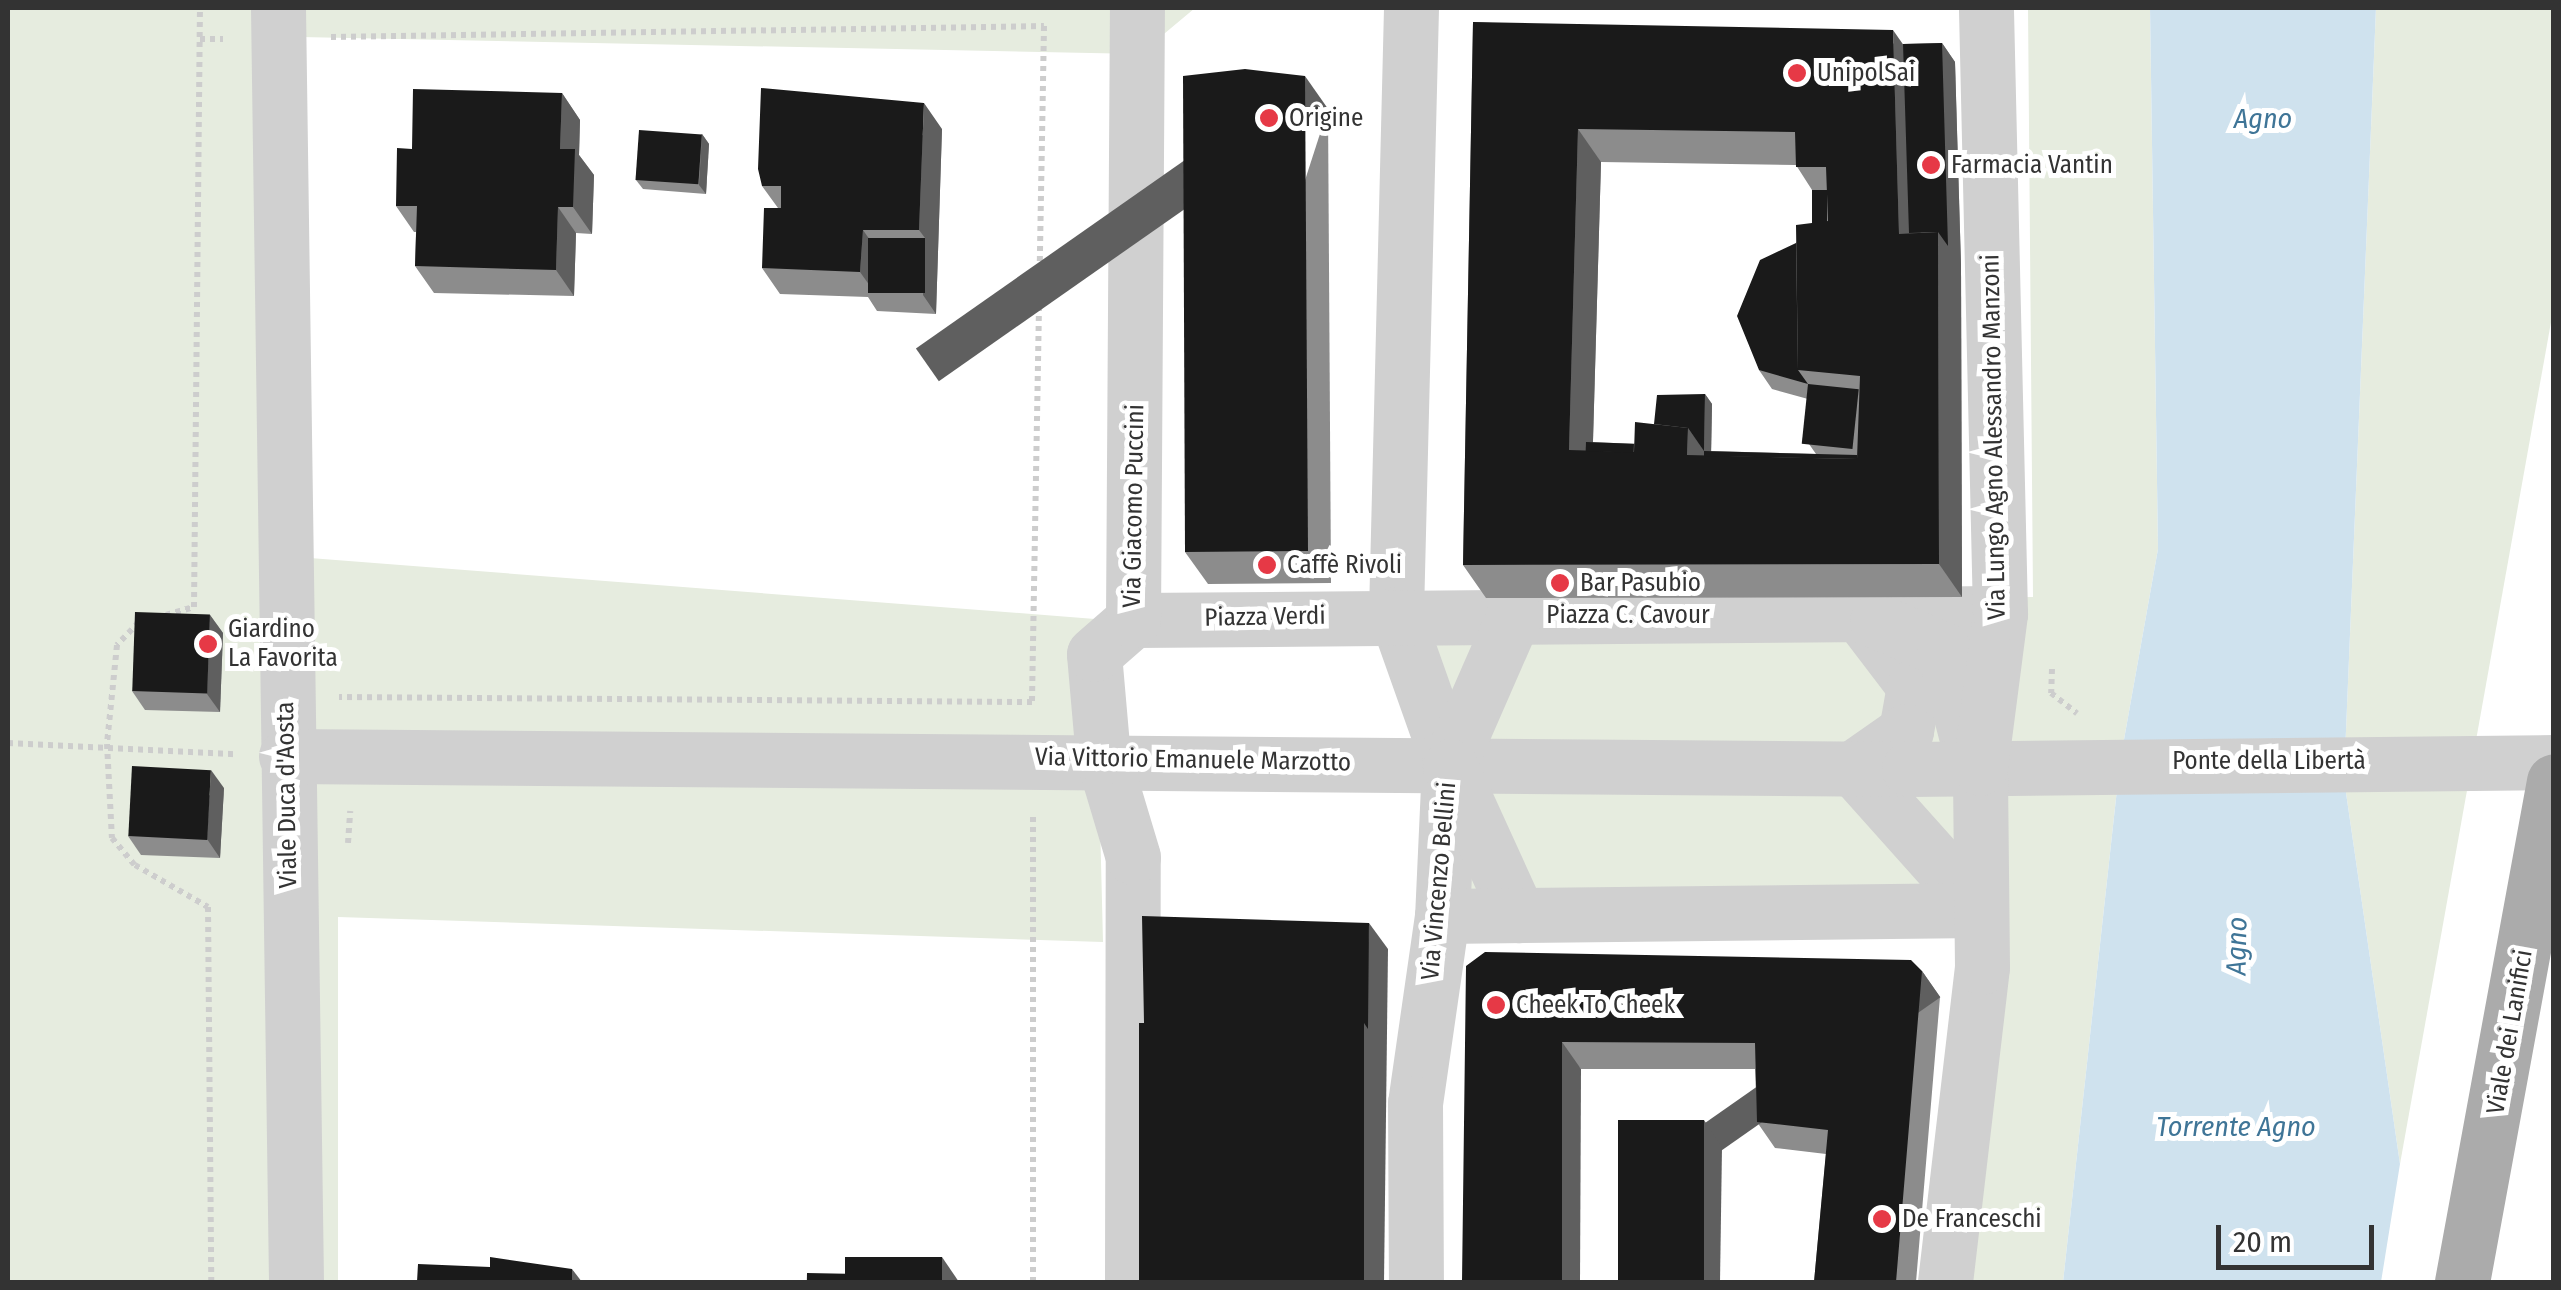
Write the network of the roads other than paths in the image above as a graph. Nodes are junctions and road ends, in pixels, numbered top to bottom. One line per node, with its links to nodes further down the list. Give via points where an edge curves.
1 (1137, 8): 9 (street, Via Giacomo Puccini)
2 (1411, 8): 6 (street, Via Vincenzo Bellini)
3 (1986, 8): 5 (street, Via Lungo Agno Alessandro Manzoni)
4 (278, 23): 10 (street, Viale Duca d'Aosta)
5 (2000, 613): 8 (street, Piazza C. Cavour); 16 (street, Via Lungo Agno Alessandro Manzoni)
6 (1396, 614): 7 (street, Piazza C. Cavour); 9 (street, Piazza Verdi); 14 (street, Via Vincenzo Bellini)
7 (1514, 615): 8 (street, Piazza C. Cavour); 14 (street)
8 (1860, 615): 15 (street, via 1914,686 1906,731); 16 (street, Piazza C. Cavour, via 1944,650)
9 (1133, 620): 11 (street, Via Giacomo Puccini, via 1094,654)
10 (253, 755): 11 (street, Via Vittorio Emanuele Marzotto); 21 (street, Viale Duca d'Aosta)
11 (1103, 757): 14 (street, Via Vittorio Emanuele Marzotto); 22 (street, Via Giacomo Puccini, via 1132,857)
12 (2100, 762): 13 (street, Ponte della Libertà); 16 (street, Via Vittorio Emanuele Marzotto)
13 (2554, 762)
14 (1448, 764): 15 (street, Via Vittorio Emanuele Marzotto); 19 (street); 20 (street, Via Vincenzo Bellini)
15 (1853, 768): 16 (street, Via Vittorio Emanuele Marzotto); 18 (street)
16 (1980, 768): 18 (street, Via Lungo Agno Alessandro Manzoni)
17 (2554, 780): 25 (main road, Viale dei Lanifici)
18 (1980, 910): 19 (street); 24 (street, Via Lungo Agno Alessandro Manzoni, via 1982,967)
19 (1518, 915): 20 (street)
20 (1442, 916): 23 (street, Via Vincenzo Bellini, via 1415,1103)
21 (296, 1282)
22 (1132, 1282)
23 (1416, 1282)
24 (1944, 1282)
25 (2462, 1282)

